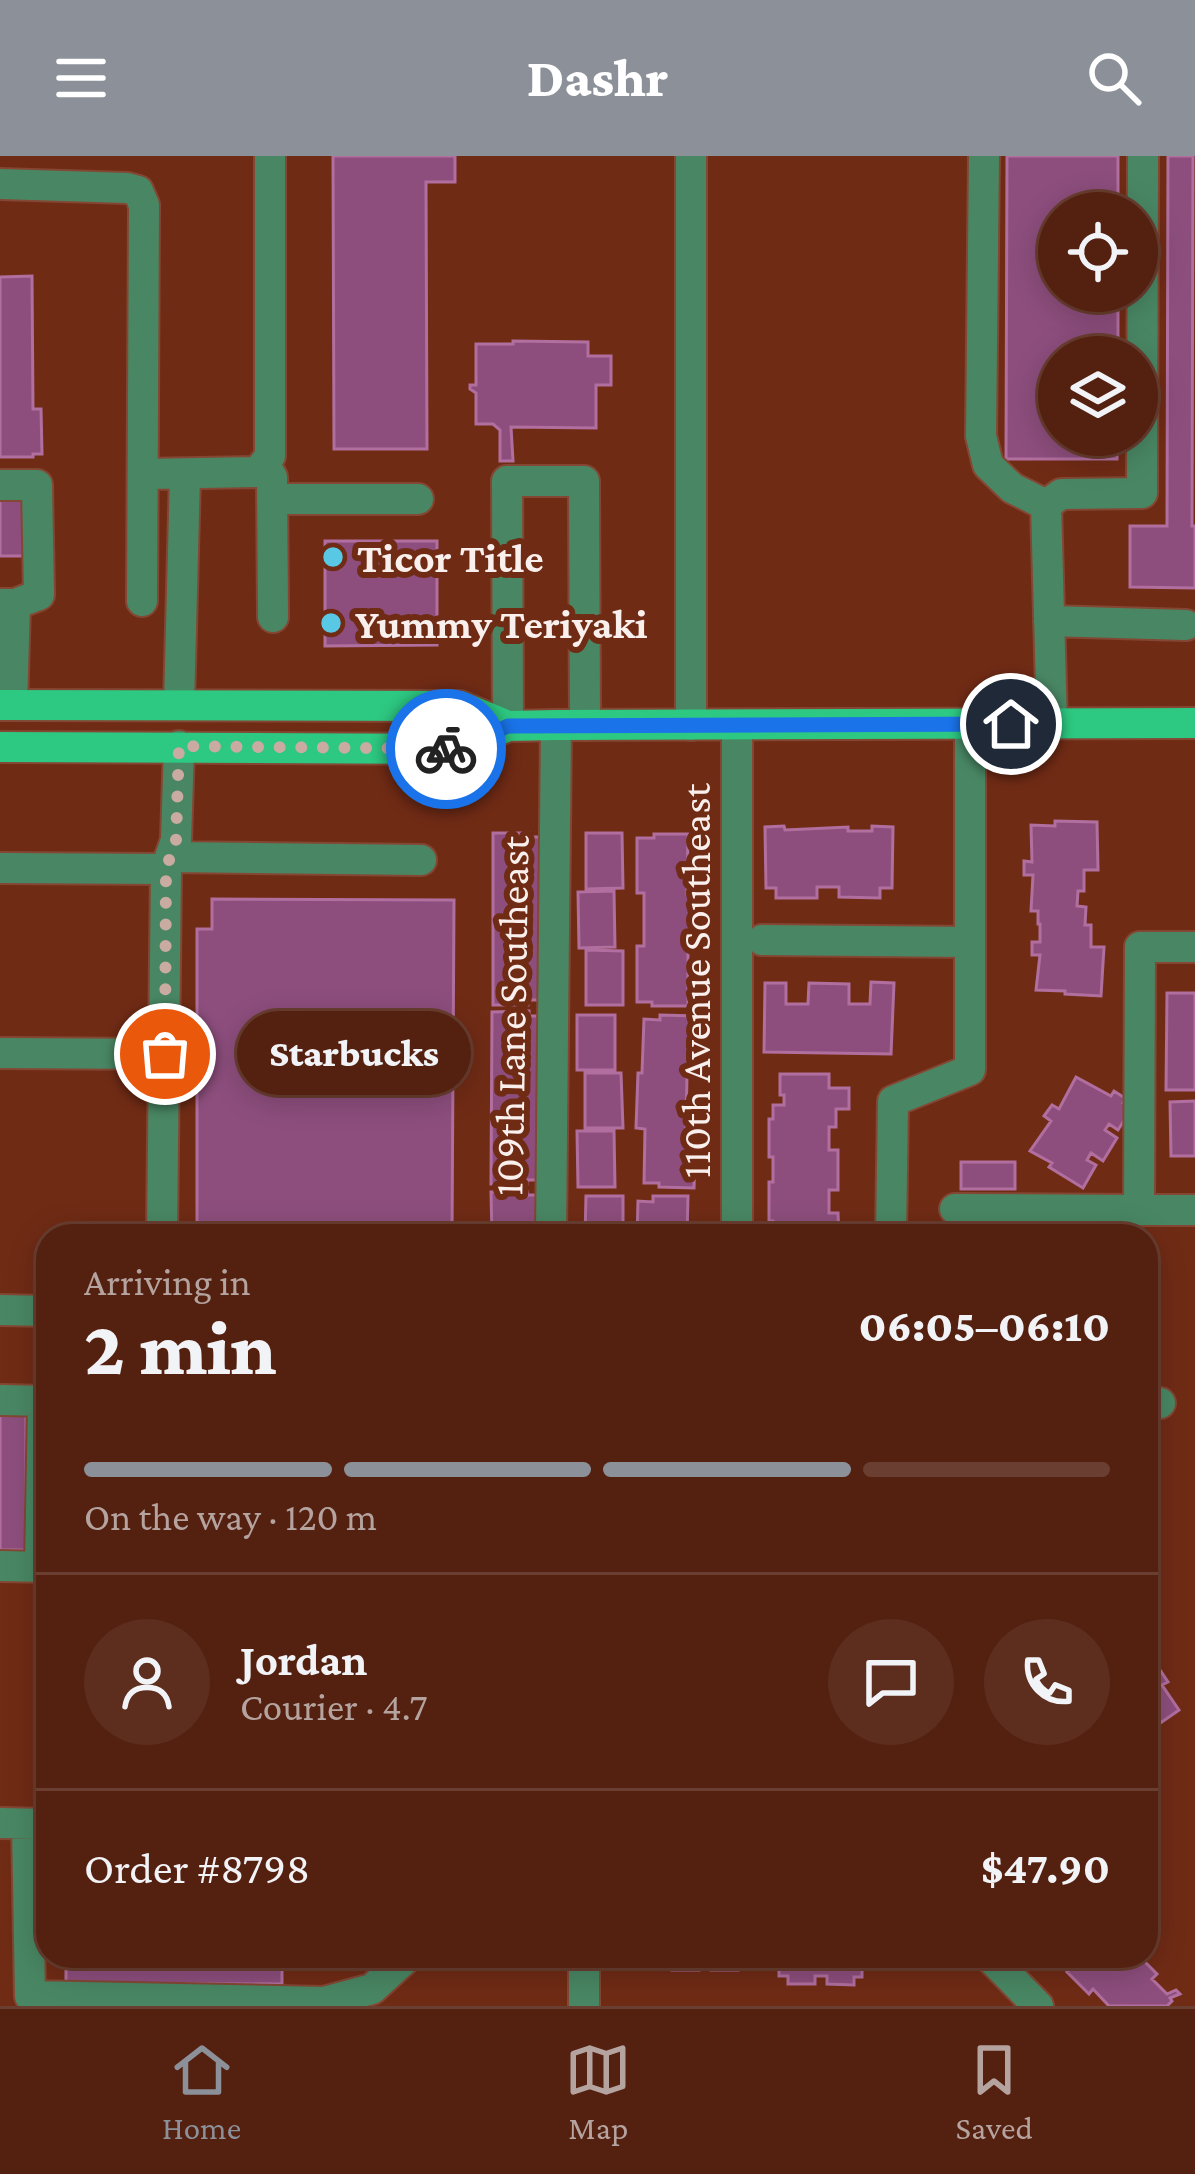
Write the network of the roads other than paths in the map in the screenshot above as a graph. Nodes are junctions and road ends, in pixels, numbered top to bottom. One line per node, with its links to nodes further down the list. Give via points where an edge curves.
1 (270, 156): 6 (street)
2 (691, 156): 24 (street)
3 (984, 156): 12 (street, via 981,436 988,465)
4 (1143, 156): 12 (street, via 1142,493 1061,494)
5 (0, 184): 7 (street, via 138,191)
6 (264, 464): 8 (street, via 258,472); 10 (street)
7 (143, 475): 8 (street); 13 (street)
8 (185, 475): 19 (street)
9 (0, 484): 14 (street, via 37,485 39,595)
10 (272, 499): 11 (street); 15 (street)
11 (418, 499)
12 (1046, 505): 16 (street)
13 (142, 601)
14 (8, 604): 18 (street)
15 (273, 617)
16 (1049, 622): 17 (street); 22 (street)
17 (1186, 625)
18 (6, 705): 19 (main road)
19 (179, 705): 26 (main road, via 460,706)
20 (1195, 723): 22 (main road)
21 (970, 724): 22 (main road); 25 (main road); 33 (street)
22 (1052, 724)
23 (570, 725): 24 (main road); 26 (main road); 26 (street, 109th Lane Southeast, via 584,481 507,481); 41 (street, 109th Lane Southeast)
24 (691, 725): 25 (main road)
25 (737, 725): 42 (street, 110th Avenue Southeast)
26 (508, 726): 27 (main road, via 457,749)
27 (179, 746): 28 (main road); 30 (street)
28 (0, 747)
29 (422, 860): 30 (street)
30 (168, 863): 31 (street); 36 (street)
31 (0, 868)
32 (762, 940): 33 (street)
33 (970, 942): 43 (street, via 970,1070 893,1101)
34 (1195, 946): 38 (street, via 1140,946)
35 (0, 1053): 36 (street)
36 (165, 1054): 40 (street)
37 (956, 1209): 38 (street)
38 (1139, 1210): 39 (street)
39 (1195, 1210)
40 (162, 1224)
41 (551, 1224)
42 (737, 1224)
43 (891, 1224)
44 (0, 1310): 45 (street)
45 (36, 1311)
46 (0, 1400): 47 (street)
47 (36, 1401)
48 (0, 1566): 49 (street)
49 (36, 1567)
50 (25, 1824): 51 (street)
51 (14, 1890): 52 (street, via 30,1996 324,2002 372,1989)
52 (395, 1968)
53 (584, 1968): 55 (street)
54 (1000, 1968): 56 (street)
55 (584, 2006)
56 (1038, 2006)

